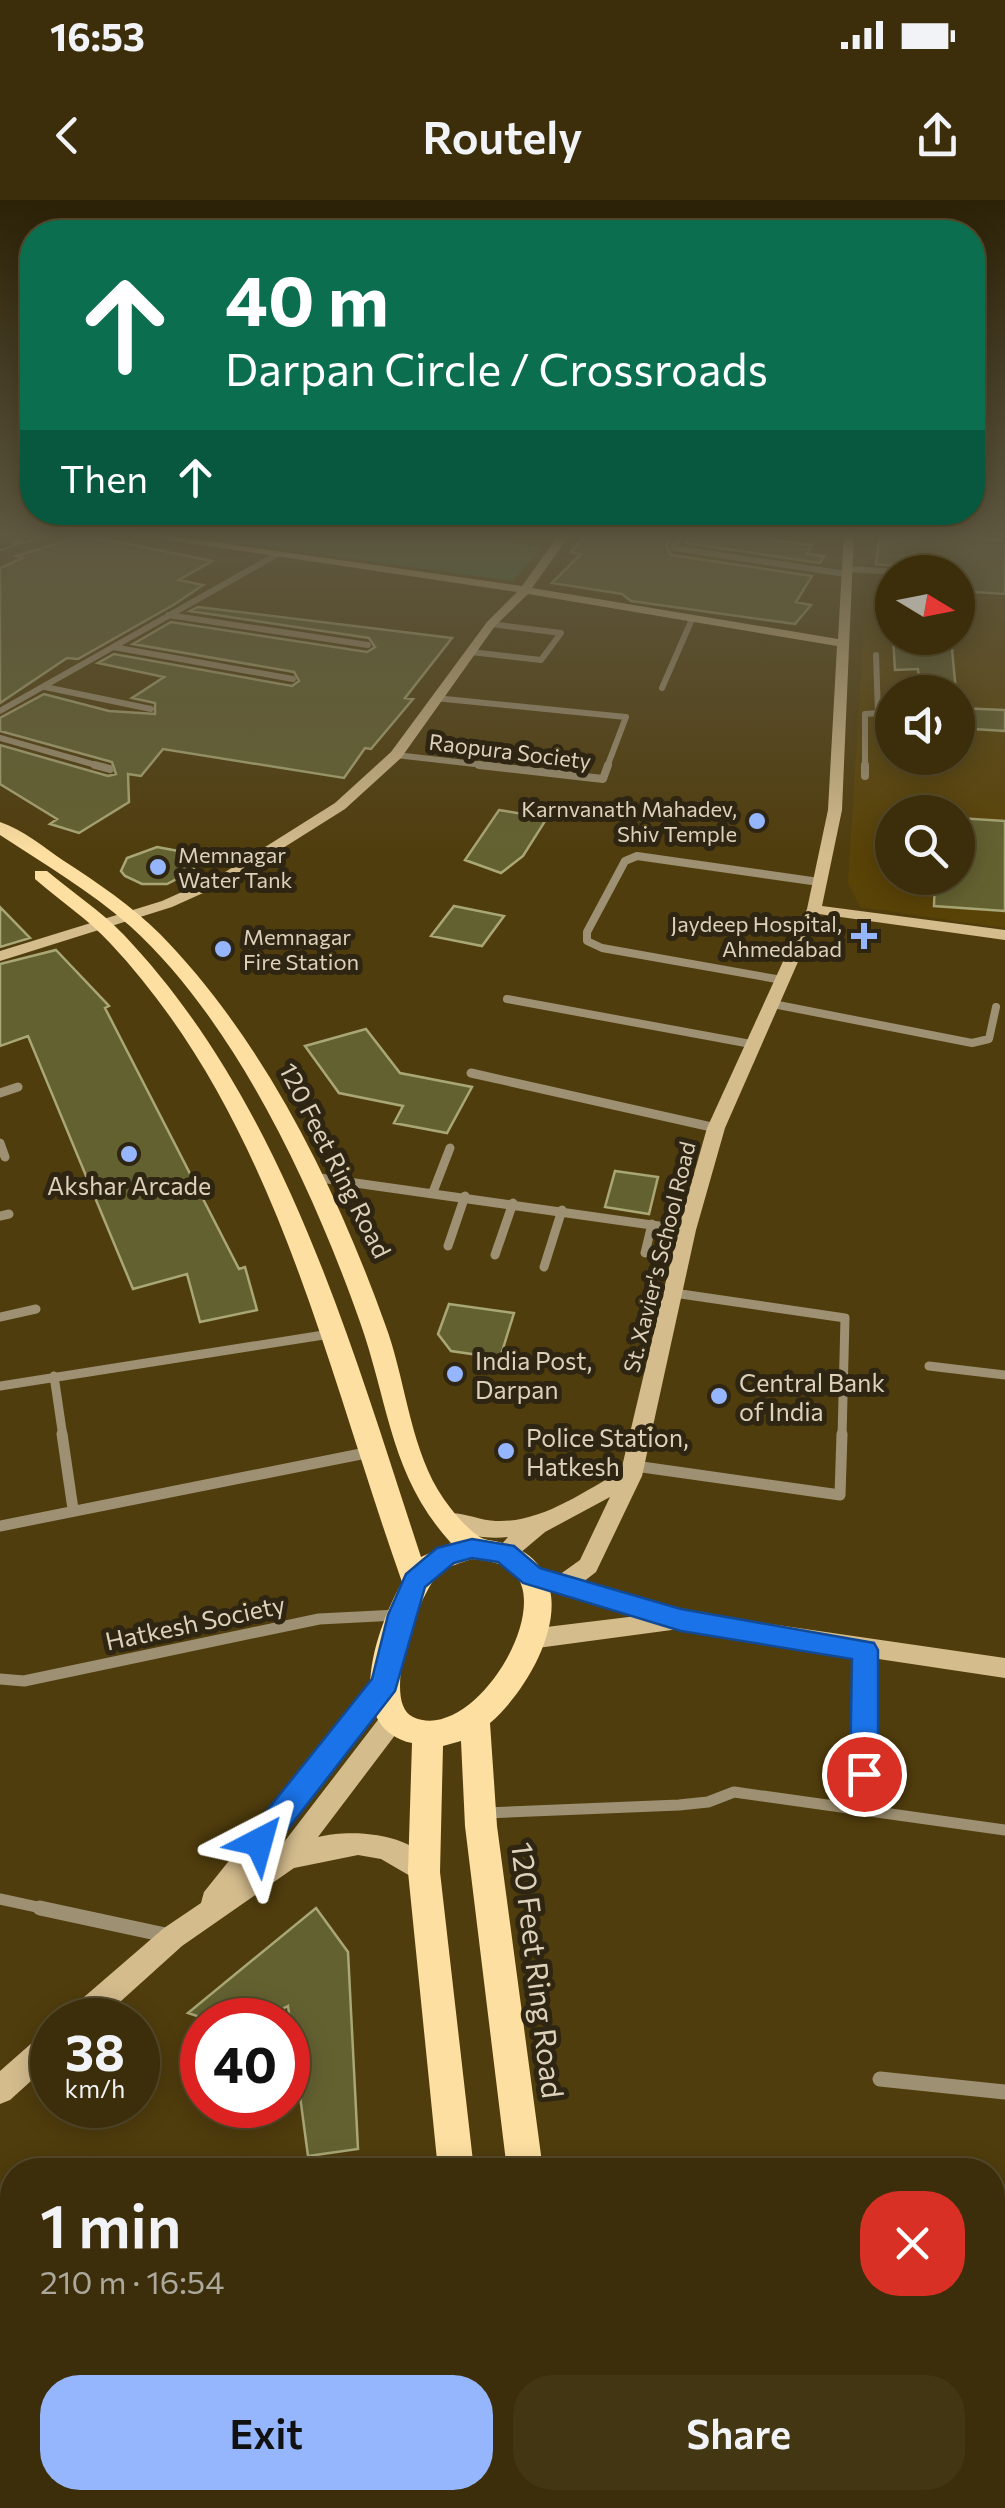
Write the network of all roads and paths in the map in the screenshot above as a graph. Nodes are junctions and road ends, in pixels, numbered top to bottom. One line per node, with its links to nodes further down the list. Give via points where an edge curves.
1 (126, 640): 9 (street)
2 (338, 640): 8 (street)
3 (479, 640): 10 (street)
4 (555, 640): 10 (street, via 541,660)
5 (683, 640): 14 (street)
6 (827, 640): 7 (street)
7 (841, 642): 24 (street, St. Xavier's School Road, via 835,810)
8 (368, 644)
9 (113, 647): 12 (street); 13 (street)
10 (470, 652): 15 (street)
11 (876, 656): 21 (street, via 878,714 865,714)
12 (293, 679)
13 (45, 687): 16 (street); 17 (street)
14 (662, 688)
15 (435, 698): 19 (street); 19 (street, Raopura Society, via 626,717 603,780)
16 (151, 709)
17 (0, 711)
18 (0, 738): 20 (street)
19 (396, 755): 26 (street, via 288,842 227,877)
20 (110, 769)
21 (865, 776)
22 (0, 827): 26 (main road, 120 Feet Ring Road)
23 (0, 847): 27 (main road)
24 (820, 882): 25 (street, St. Xavier's School Road); 30 (street, via 637,856 626,861 587,932 587,941 602,948)
25 (814, 909): 28 (street); 30 (street, St. Xavier's School Road)
26 (127, 916): 27 (street); 42 (main road, 120 Feet Ring Road, via 190,980)
27 (105, 923): 29 (street); 56 (main road, via 174,1006 225,1091)
28 (1005, 935)
29 (0, 956)
30 (782, 980): 32 (street, St. Xavier's School Road)
31 (507, 998): 34 (street)
32 (774, 1004): 33 (street, via 972,1044 989,1040); 34 (street, St. Xavier's School Road)
33 (996, 1007)
34 (750, 1044): 38 (street, St. Xavier's School Road)
35 (472, 1074): 38 (street)
36 (18, 1087): 37 (street)
37 (0, 1093)
38 (716, 1128): 48 (street, St. Xavier's School Road)
39 (0, 1143): 41 (street)
40 (450, 1148): 43 (street)
41 (4, 1157)
42 (307, 1177): 43 (street); 64 (main road, 120 Feet Ring Road, via 372,1322 425,1490)
43 (433, 1192): 44 (street)
44 (464, 1196): 45 (street); 49 (street)
45 (513, 1203): 46 (street); 51 (street)
46 (562, 1210): 47 (street); 52 (street)
47 (652, 1224): 48 (street); 50 (street)
48 (687, 1230): 53 (street, St. Xavier's School Road)
49 (448, 1246)
50 (645, 1254)
51 (496, 1256)
52 (544, 1267)
53 (674, 1293): 62 (street, St. Xavier's School Road); 62 (street, via 845,1318 840,1495)
54 (36, 1308): 55 (street)
55 (0, 1318)
56 (336, 1333): 59 (street); 61 (main road)
57 (929, 1366): 58 (street)
58 (1005, 1375)
59 (54, 1376): 60 (street); 63 (street)
60 (0, 1386)
61 (372, 1452): 63 (street); 70 (main road)
62 (632, 1471): 66 (street); 71 (street, St. Xavier's School Road, via 588,1566)
63 (72, 1509): 65 (street)
64 (449, 1522): 66 (street, via 496,1530); 67 (main road, 120 Feet Ring Road)
65 (0, 1526)
66 (537, 1526): 68 (street)
67 (472, 1548): 68 (main road); 70 (main road, via 446,1556)
68 (505, 1553): 69 (main road)
69 (532, 1575): 71 (street); 74 (main road, via 538,1594)
70 (415, 1581): 72 (main road)
71 (562, 1585): 73 (street)
72 (401, 1615): 77 (street, Hatkesh Society, via 319,1619 24,1681); 78 (main road)
73 (681, 1620): 74 (street); 75 (street)
74 (530, 1639): 80 (main road, via 500,1693)
75 (865, 1650): 76 (street); 82 (street)
76 (1005, 1668)
77 (0, 1679)
78 (385, 1683): 79 (main road); 88 (street)
79 (393, 1719): 81 (main road); 85 (street)
80 (475, 1720): 81 (main road); 83 (main road, 120 Feet Ring Road)
81 (428, 1734): 86 (main road)
82 (864, 1810): 83 (street, via 734,1792 678,1806); 84 (street)
83 (480, 1814): 96 (main road, 120 Feet Ring Road)
84 (1005, 1830)
85 (288, 1858): 86 (street, via 347,1840 370,1841); 88 (street)
86 (424, 1872): 95 (main road)
87 (0, 1899): 89 (street)
88 (200, 1918): 89 (street)
89 (173, 1937): 90 (street)
90 (104, 1998)
91 (30, 2063): 93 (street)
92 (880, 2078): 94 (street)
93 (0, 2090)
94 (1005, 2092)
95 (455, 2158)
96 (523, 2158)

